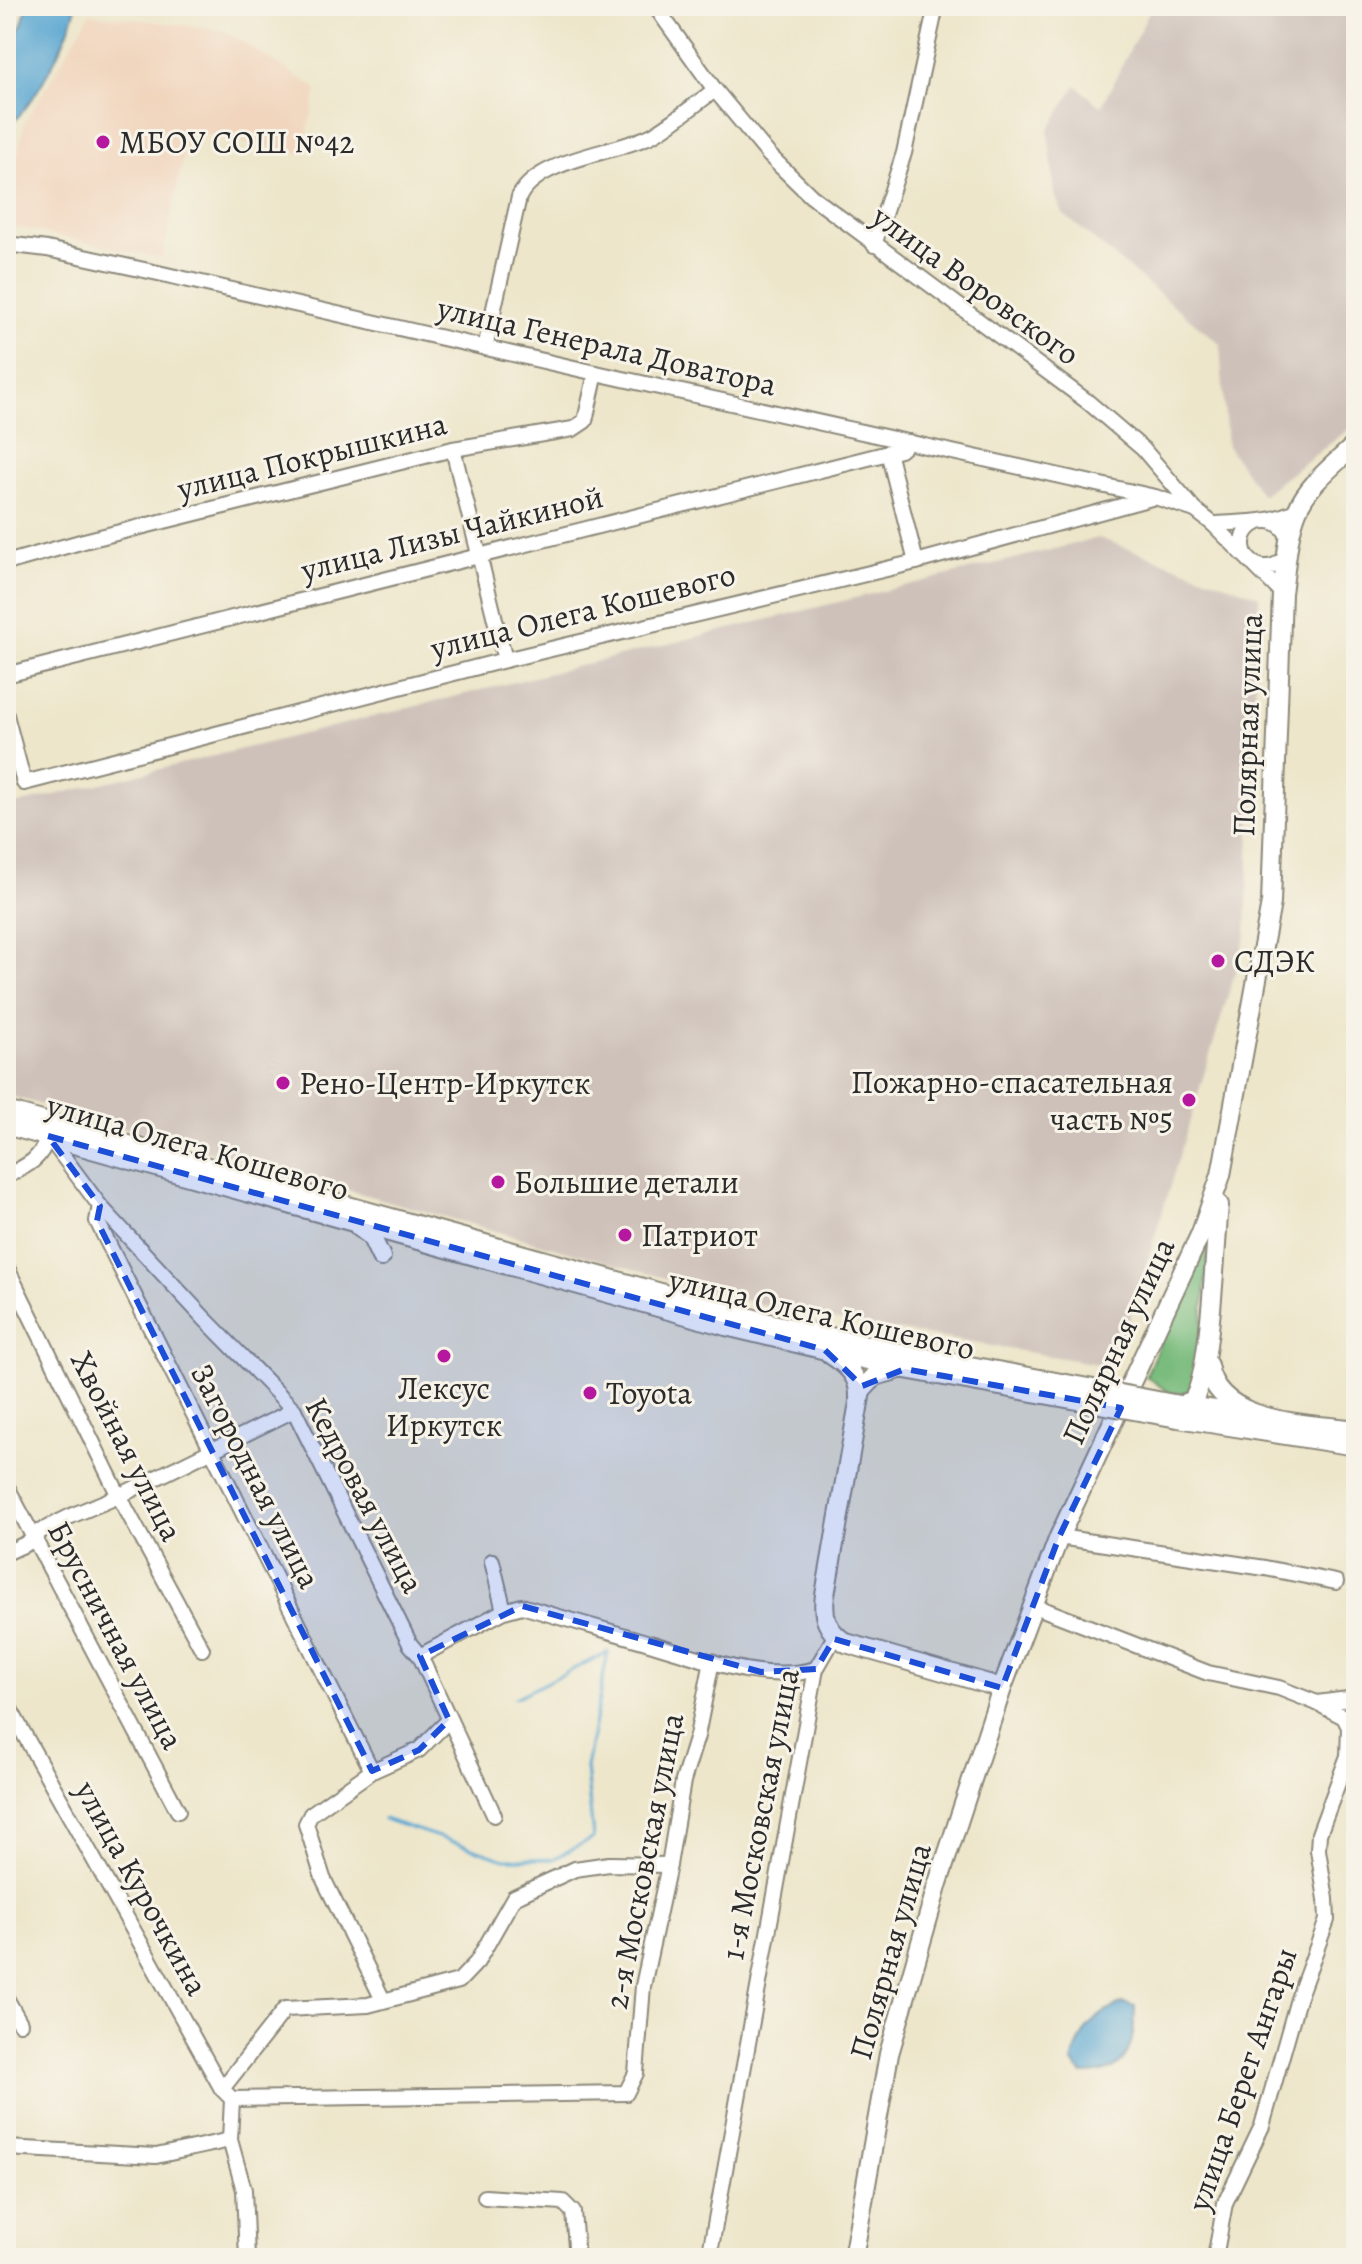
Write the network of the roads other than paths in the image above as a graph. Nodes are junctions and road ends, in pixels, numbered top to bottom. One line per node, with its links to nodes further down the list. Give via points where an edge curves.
1 (655, 6): 3 (street, улица Воровского)
2 (936, 6): 5 (street, via 904,153)
3 (715, 90): 5 (street, улица Воровского, via 811,196); 6 (street, via 652,135 557,167 524,188)
4 (6, 244): 6 (street, улица Генерала Доватора)
5 (874, 245): 13 (street, улица Воровского, via 1088,402 1143,449)
6 (485, 348): 7 (street, улица Генерала Доватора)
7 (596, 373): 8 (street, улица Генерала Доватора); 10 (street, улица Покрышкина, via 579,427)
8 (909, 442): 11 (street, улица Лизы Чайкиной); 12 (street, улица Генерала Доватора)
9 (1356, 444): 14 (main road, Полярная улица)
10 (453, 449): 18 (street); 21 (street, улица Покрышкина)
11 (888, 452): 18 (street, улица Лизы Чайкиной); 20 (street)
12 (1155, 497): 13 (street, улица Генерала Доватора); 20 (street, улица Олега Кошевого)
13 (1195, 510): 16 (street, улица Воровского)
14 (1297, 510): 15 (street); 17 (main road, Полярная улица)
15 (1263, 521): 16 (street); 17 (street, via 1284,528); 19 (street, via 1244,539)
16 (1213, 524): 19 (street, улица Воровского)
17 (1288, 551): 19 (street, via 1282,561 1268,567); 22 (main road, Полярная улица)
18 (479, 555): 23 (street); 24 (street, улица Лизы Чайкиной)
19 (1249, 559): 22 (street, улица Воровского)
20 (916, 562): 23 (street, улица Олега Кошевого)
21 (6, 563)
22 (1282, 593): 29 (main road, Полярная улица, via 1271,903)
23 (505, 660): 25 (street, улица Олега Кошевого, via 24,783)
24 (6, 675)
25 (6, 715)
26 (6, 1111): 37 (main road, улица Олега Кошевого)
27 (6, 1125): 28 (main road, улица Олега Кошевого)
28 (48, 1136): 30 (street, via 33,1162); 31 (street, Кедровая улица); 32 (main road, улица Олега Кошевого)
29 (1221, 1175): 36 (main road); 47 (main road, Полярная улица, via 1201,1233)
30 (6, 1176)
31 (100, 1206): 39 (street, Кедровая улица); 44 (street, Загородная улица, via 97,1221)
32 (342, 1219): 33 (main road, via 371,1236); 35 (main road, улица Олега Кошевого)
33 (381, 1257)
34 (6, 1266): 46 (street, Хвойная улица)
35 (825, 1350): 37 (main road, улица Олега Кошевого); 38 (main road, via 852,1371)
36 (1206, 1354): 40 (main road, via 1198,1395); 41 (main road, via 1212,1382 1222,1397 1244,1410)
37 (905, 1361): 38 (main road, via 875,1376); 40 (main road, улица Олега Кошевого, bridge)
38 (859, 1398): 54 (main road, 1-я Московская улица, via 824,1604)
39 (294, 1410): 44 (street); 56 (street, Кедровая улица)
40 (1179, 1412): 41 (main road, улица Олега Кошевого); 43 (main road, улица Олега Кошевого)
41 (1293, 1421): 42 (main road)
42 (1356, 1430)
43 (1356, 1446)
44 (210, 1452): 46 (street); 64 (street, Загородная улица)
45 (6, 1485): 48 (street, Брусничная улица)
46 (119, 1496): 48 (street, via 39,1532); 55 (street, Хвойная улица)
47 (1059, 1537): 51 (street); 52 (main road, Полярная улица)
48 (34, 1540): 49 (street); 65 (street, Брусничная улица)
49 (6, 1553)
50 (492, 1561): 53 (street)
51 (1336, 1582)
52 (1032, 1605): 59 (main road, Полярная улица); 62 (street, via 1208,1673 1279,1688)
53 (504, 1611): 56 (street); 57 (street, via 522,1606)
54 (835, 1636): 58 (street, 1-я Московская улица); 59 (main road)
55 (202, 1649)
56 (420, 1656): 63 (street, Кедровая улица)
57 (712, 1661): 58 (street, via 796,1675); 67 (street, 2-я Московская улица)
58 (816, 1669): 77 (street, 1-я Московская улица)
59 (1002, 1688): 78 (main road, Полярная улица, via 889,2054)
60 (1356, 1698): 62 (street)
61 (6, 1702): 71 (street, улица Курочкина)
62 (1317, 1703): 79 (street, улица Берег Ангары, via 1344,1717 1349,1734 1348,1756 1319,1834 1327,1920 1262,2126 1225,2203)
63 (449, 1720): 64 (street, via 419,1750); 66 (street, Кедровая улица)
64 (372, 1771): 69 (street, via 311,1814 306,1824 323,1878)
65 (178, 1811)
66 (494, 1815)
67 (669, 1865): 69 (street, via 609,1864 575,1869 550,1880 514,1897 477,1962 459,1981); 71 (street, 2-я Московская улица, via 643,1986 636,2073 626,2093)
68 (6, 1998): 70 (street)
69 (383, 2000): 71 (street, via 285,2009)
70 (20, 2023)
71 (227, 2094): 72 (street)
72 (230, 2140): 73 (street, via 156,2156); 75 (street, via 244,2190)
73 (6, 2148)
74 (485, 2197): 76 (street, via 563,2202 573,2212)
75 (247, 2258)
76 (577, 2258)
77 (709, 2258)
78 (853, 2258)
79 (1215, 2258)

